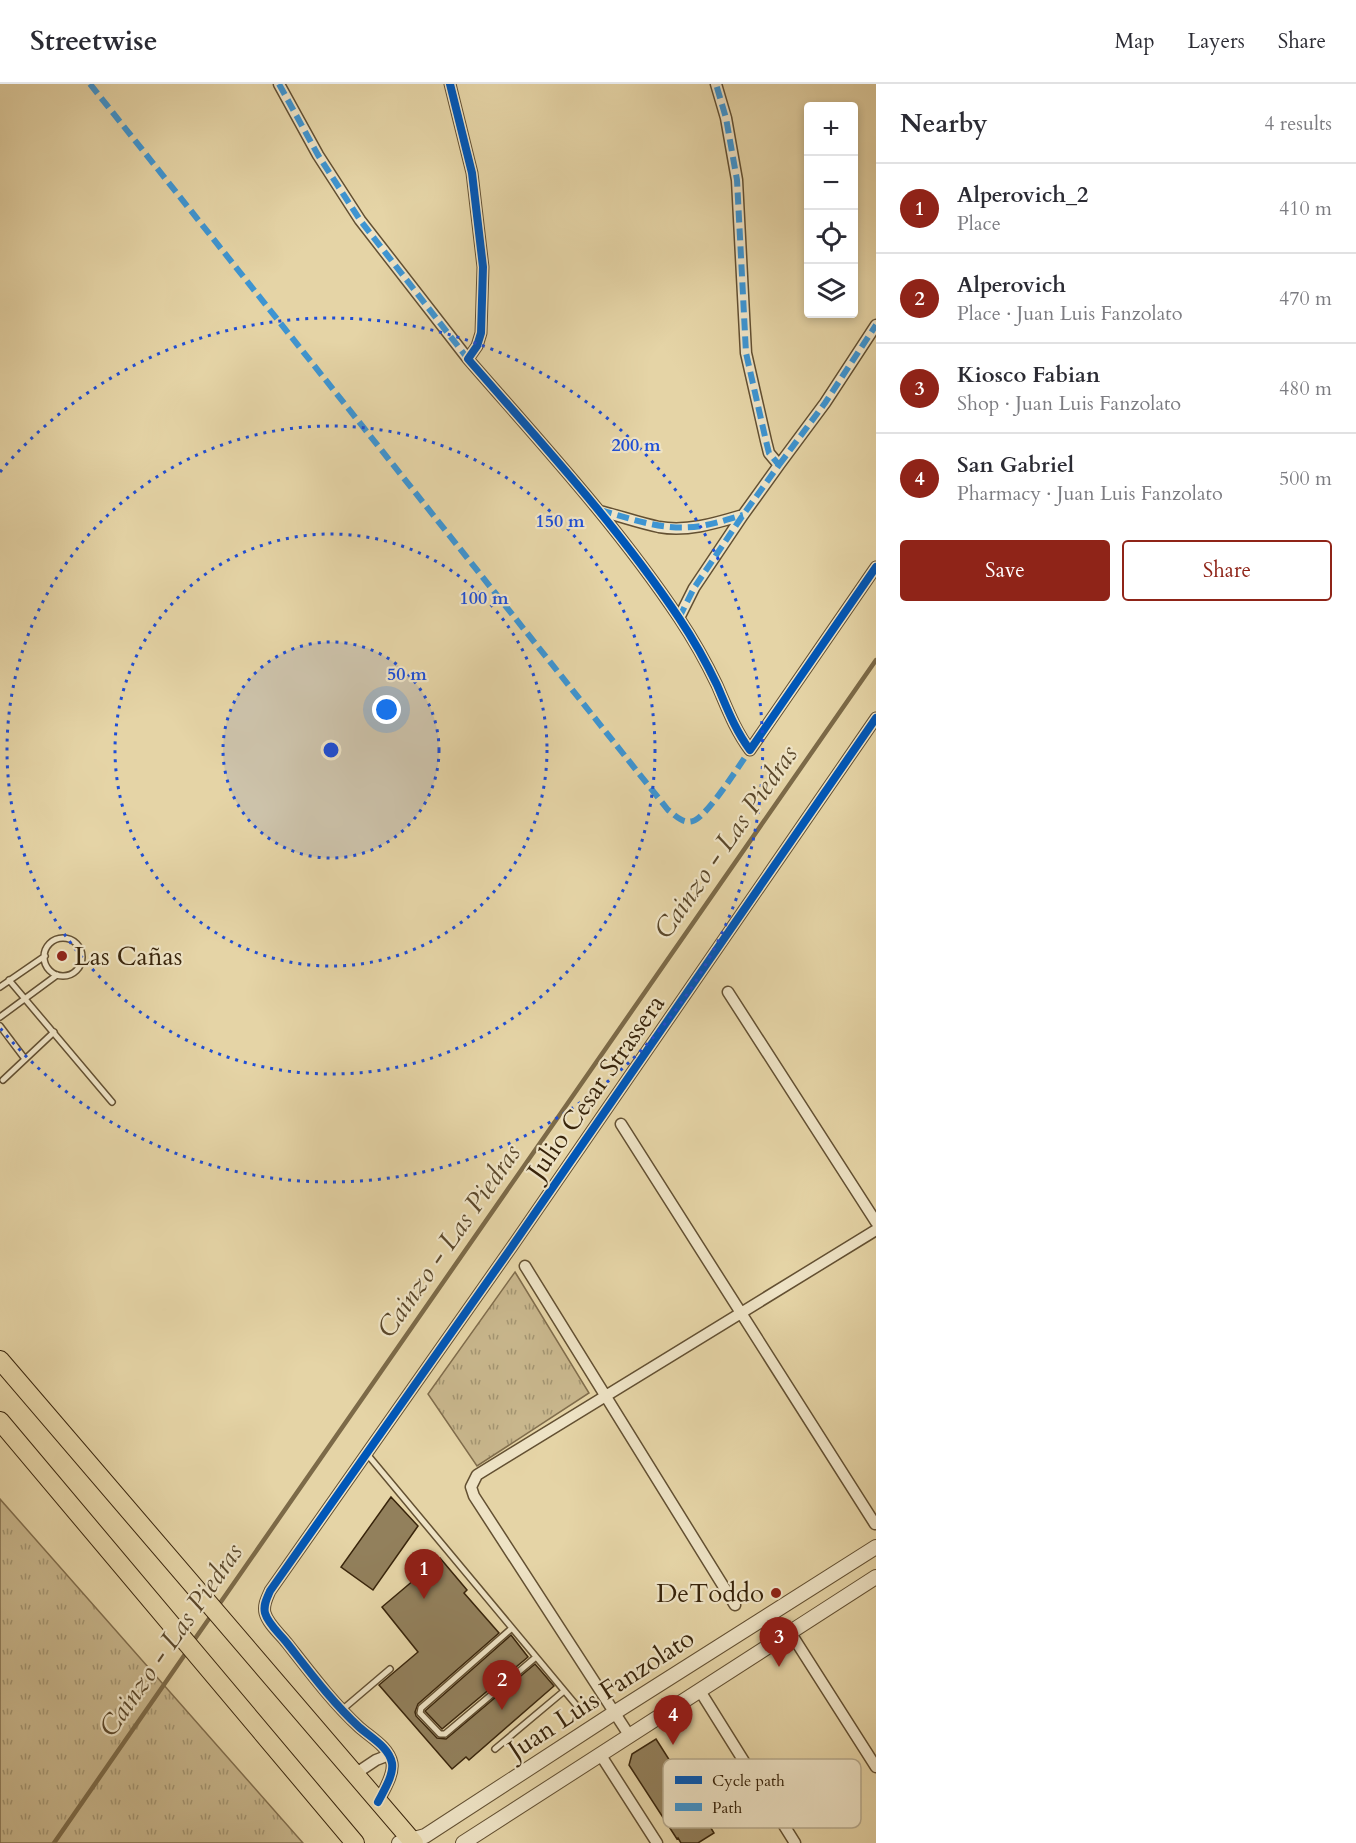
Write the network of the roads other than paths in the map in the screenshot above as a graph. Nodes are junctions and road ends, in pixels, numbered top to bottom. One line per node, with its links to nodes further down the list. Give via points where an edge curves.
1 (279, 84): 5 (street, via 360,220)
2 (450, 84): 5 (street, via 472,173 483,267 481,333)
3 (716, 84): 6 (street, via 737,180 746,353 769,453)
4 (876, 324): 6 (street)
5 (468, 359): 7 (street)
6 (780, 465): 8 (street)
7 (600, 510): 8 (street, via 661,527 686,528); 10 (street)
8 (742, 515): 10 (street)
9 (876, 567): 10 (street, via 750,750)
10 (679, 618)
11 (876, 718): 32 (street, Julio Cesar Strassera)
12 (45, 956): 13 (lane, via 48,968); 13 (lane, via 49,945 59,939 72,940 81,949 82,961 75,972); 14 (lane)
13 (57, 975): 17 (lane)
14 (9, 980): 15 (lane); 17 (lane)
15 (0, 987)
16 (728, 992): 25 (street)
17 (26, 998): 18 (lane); 20 (lane)
18 (0, 1017)
19 (0, 1026): 21 (lane)
20 (54, 1032): 21 (lane); 23 (lane)
21 (25, 1059): 22 (lane)
22 (3, 1080)
23 (112, 1102)
24 (621, 1124): 28 (street)
25 (876, 1222)
26 (876, 1230): 28 (street)
27 (525, 1266): 30 (street)
28 (741, 1313): 30 (street); 33 (street)
29 (0, 1360): 52 (main road)
30 (606, 1396): 36 (street); 45 (street, via 477,1476 471,1487)
31 (0, 1421): 56 (main road)
32 (367, 1454): 37 (lane); 44 (street, Julio Cesar Strassera, via 265,1603 265,1613 272,1625)
33 (875, 1524)
34 (876, 1547): 45 (street, Juan Luis Fanzolato)
35 (876, 1577): 38 (street, Juan Luis Fanzolato)
36 (735, 1605)
37 (512, 1628): 39 (lane); 39 (lane, via 420,1713 440,1734 445,1734)
38 (790, 1632): 42 (street, Juan Luis Fanzolato); 51 (street)
39 (536, 1657): 41 (lane)
40 (390, 1669): 44 (lane)
41 (564, 1691): 43 (lane); 47 (lane)
42 (700, 1691): 46 (street, Juan Luis Fanzolato); 50 (street)
43 (577, 1706)
44 (343, 1709): 49 (street)
45 (614, 1713): 46 (street); 55 (street, Juan Luis Fanzolato, via 425,1836)
46 (629, 1735): 48 (street, Juan Luis Fanzolato)
47 (495, 1749)
48 (600, 1754): 57 (street, Juan Luis Fanzolato); 58 (street)
49 (389, 1755): 52 (street); 53 (street, via 393,1764 391,1774)
50 (742, 1759)
51 (876, 1767)
52 (355, 1774): 53 (main road)
53 (378, 1802): 55 (main road)
54 (786, 1828): 59 (street)
55 (408, 1842)
56 (355, 1843)
57 (463, 1843)
58 (657, 1843)
59 (795, 1843)

